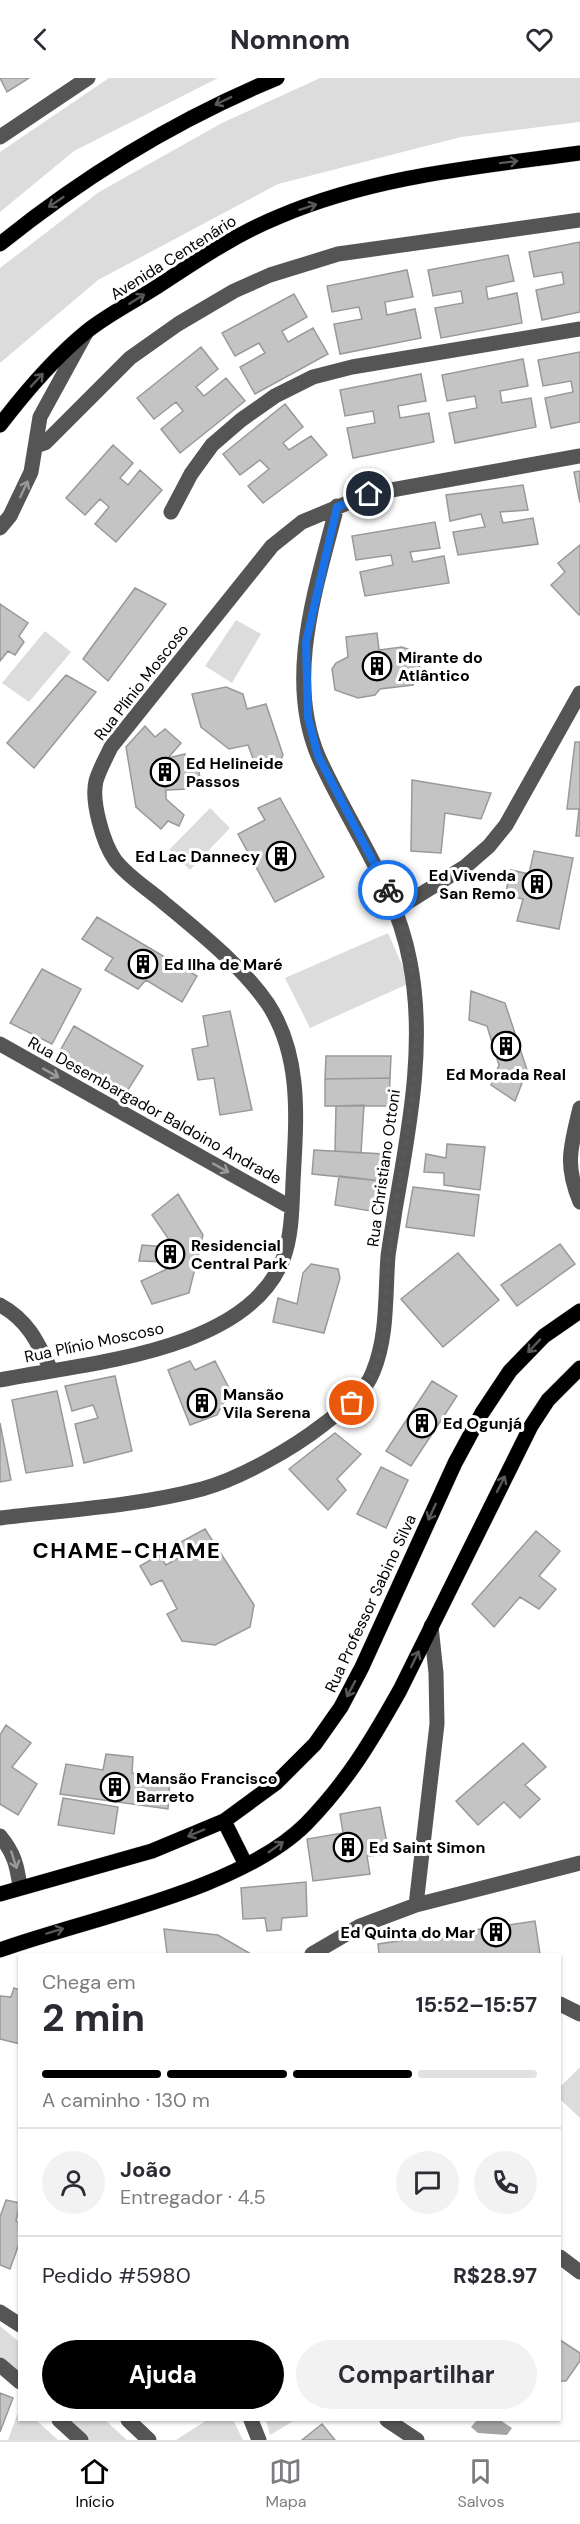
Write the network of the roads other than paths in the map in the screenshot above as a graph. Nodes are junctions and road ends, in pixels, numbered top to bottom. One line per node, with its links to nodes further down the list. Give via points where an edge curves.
1 (88, 78): 3 (street)
2 (277, 78): 6 (main road, one-way to 6, via 221,102 142,147)
3 (0, 137)
4 (580, 153): 8 (main road, Avenida Centenário, one-way to 4, via 234,238 279,216 412,177)
5 (580, 220): 10 (street, via 338,254 270,275 178,324 130,358 45,443)
6 (0, 244)
7 (580, 329): 13 (street, via 313,377 275,396 212,445)
8 (87, 331): 9 (main road, Avenida Centenário, one-way to 8, via 34,381); 10 (street, via 39,417)
9 (0, 425)
10 (36, 446): 14 (street, one-way to 10, via 23,491)
11 (580, 456): 12 (street, Rua Plínio Moscoso, via 407,485)
12 (337, 507): 16 (street, Rua Christiano Ottoni, via 306,642 308,718 318,756); 20 (street, Rua Plínio Moscoso, via 302,522 272,546 111,747 95,782 103,836 115,860 238,969 268,1005 284,1039 294,1072 297,1102)
13 (171, 512)
14 (0, 528)
15 (580, 693): 16 (street, via 506,825 489,846 466,866)
16 (397, 909): 26 (street, Rua Christiano Ottoni, via 411,963 416,1025 412,1114 389,1253 382,1347 371,1377 352,1403 312,1434 263,1463 205,1488 148,1500)
17 (0, 1044): 20 (street, Rua Desembargador Baldoino Andrade, one-way to 20)
18 (580, 1108): 19 (street, via 569,1156 570,1176)
19 (580, 1202)
20 (292, 1208): 24 (street, Rua Plínio Moscoso, via 283,1260 266,1289 237,1315 199,1336 164,1347)
21 (0, 1305): 24 (street, via 32,1331)
22 (580, 1311): 28 (main road, Rua Professor Sabino Silva, one-way to 28, via 537,1343 510,1371 482,1413 455,1462 341,1707 315,1744 276,1783)
23 (580, 1368): 27 (main road, one-way to 23, via 531,1426 548,1401)
24 (51, 1370): 25 (street, Rua Plínio Moscoso)
25 (0, 1380)
26 (0, 1518)
27 (431, 1626): 31 (main road, one-way to 27, via 271,1852 304,1825 348,1777 400,1690); 34 (street, via 437,1724)
28 (224, 1821): 31 (main road); 32 (main road, Rua Professor Sabino Silva, one-way to 32, via 152,1851)
29 (0, 1836): 32 (street, one-way to 32, via 17,1862)
30 (580, 1863): 34 (street)
31 (246, 1865): 35 (main road, one-way to 31, via 183,1891)
32 (20, 1887): 33 (main road, Rua Professor Sabino Silva)
33 (0, 1894)
34 (416, 1905): 36 (street, via 360,1926)
35 (0, 1950)
36 (314, 1953)
37 (561, 2004): 38 (street)
38 (580, 2014)
39 (561, 2258): 40 (street)
40 (580, 2272)
41 (0, 2312): 42 (street)
42 (18, 2324)
43 (0, 2365): 44 (street)
44 (18, 2380)
45 (60, 2421): 51 (street)
46 (129, 2421): 50 (street)
47 (144, 2421): 50 (street)
48 (251, 2421): 52 (street)
49 (388, 2421): 53 (street)
50 (148, 2439)
51 (81, 2440)
52 (259, 2440)
53 (417, 2440)

